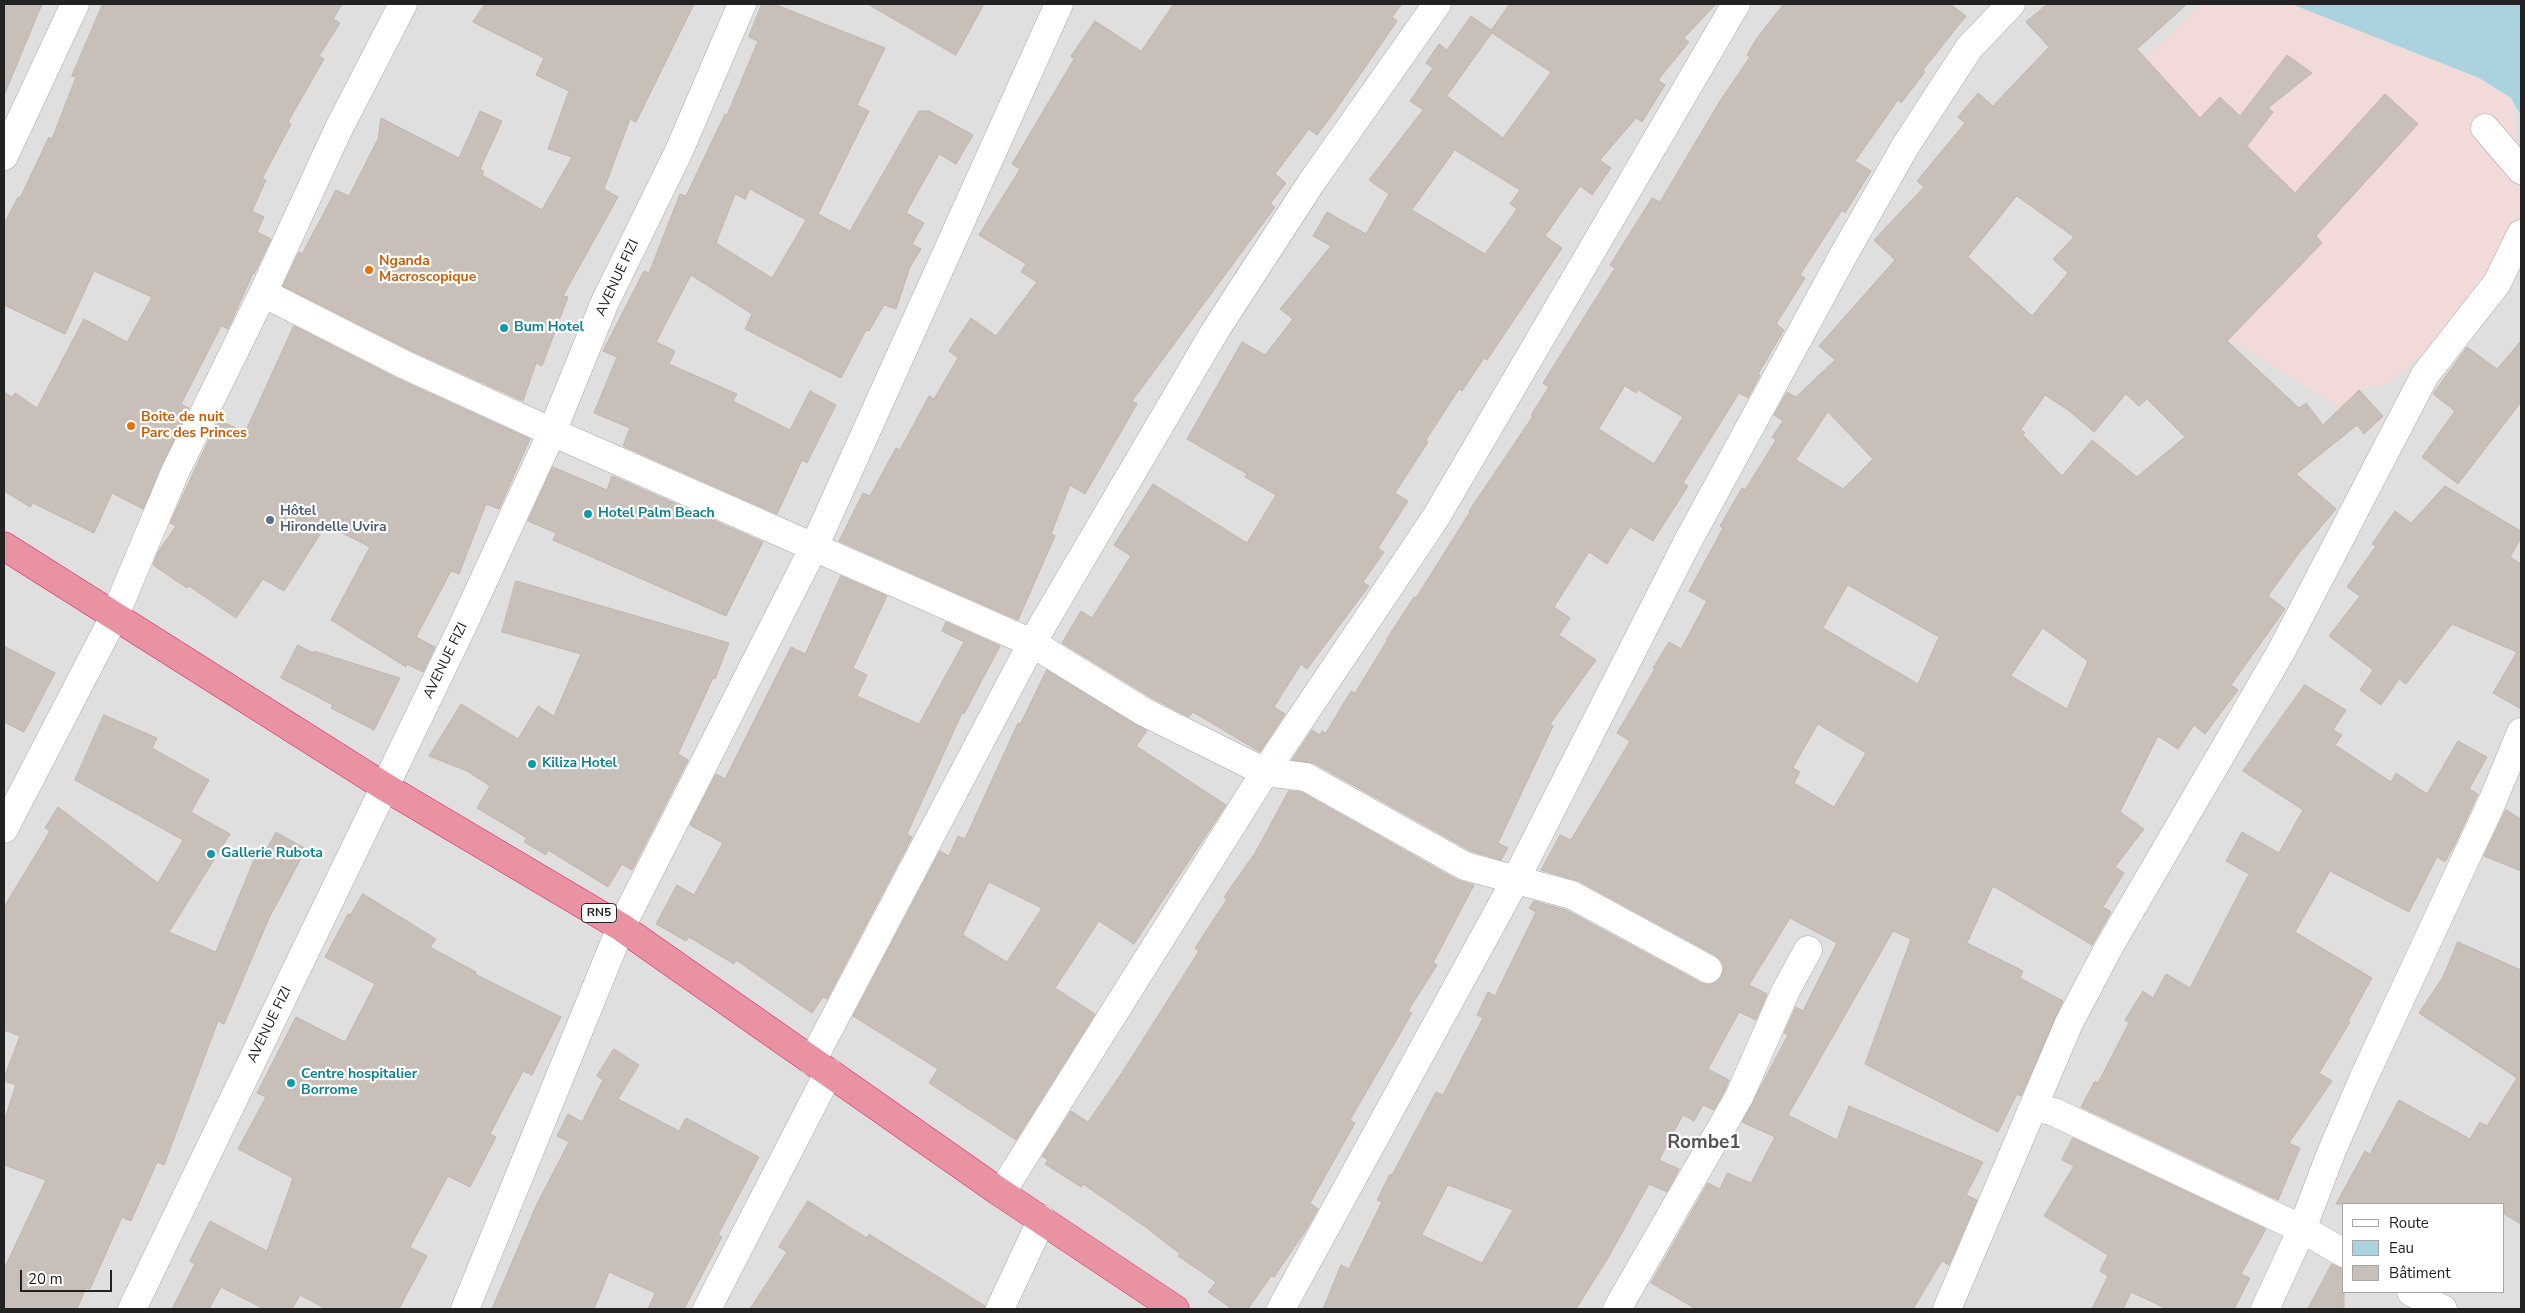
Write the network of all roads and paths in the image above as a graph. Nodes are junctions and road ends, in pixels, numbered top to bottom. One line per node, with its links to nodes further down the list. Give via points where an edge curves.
1 (75, 4): 9 (street)
2 (403, 4): 12 (street, via 338,130)
3 (742, 4): 13 (street, AVENUE FIZI, via 679,151 605,302)
4 (1059, 4): 15 (street)
5 (1437, 4): 17 (street, via 1311,183 1215,331)
6 (1736, 4): 19 (street, via 1436,516)
7 (2011, 4): 22 (street, via 1969,48 1906,145 1844,254 1688,541)
8 (2485, 128): 10 (street)
9 (4, 156)
10 (2521, 170)
11 (2521, 234): 27 (street, via 2497,283 2425,375 2282,650 2109,947 2069,1023)
12 (263, 293): 13 (street, via 402,364); 16 (street, via 175,472)
13 (552, 432): 15 (street); 20 (street, AVENUE FIZI)
14 (4, 546): 16 (highway, RN5)
15 (814, 547): 17 (street); 23 (street)
16 (115, 615): 20 (highway, RN5); 21 (street)
17 (1032, 643): 19 (street, via 1144,712); 26 (street)
18 (2521, 732): 30 (street, via 2492,802 2360,1085)
19 (1265, 772): 22 (street, via 1306,777 1465,866); 28 (street)
20 (385, 788): 23 (highway, RN5); 33 (street, AVENUE FIZI)
21 (4, 828)
22 (1516, 879): 25 (street, via 1572,895); 38 (street)
23 (621, 926): 26 (highway, RN5); 34 (street)
24 (1808, 950): 39 (street, via 1786,990 1739,1096)
25 (1708, 970)
26 (820, 1066): 28 (highway, RN5); 35 (street)
27 (2034, 1107): 30 (street, via 2054,1112); 40 (street)
28 (1001, 1193): 29 (highway, RN5)
29 (1042, 1220): 36 (street); 37 (highway, RN5)
30 (2302, 1228): 31 (street); 41 (street)
31 (2342, 1252)
32 (2413, 1293): 42 (street)
33 (132, 1309)
34 (466, 1309)
35 (706, 1309)
36 (1000, 1309)
37 (1175, 1309)
38 (1281, 1309)
39 (1617, 1309)
40 (1947, 1309)
41 (2264, 1309)
42 (2443, 1309)

